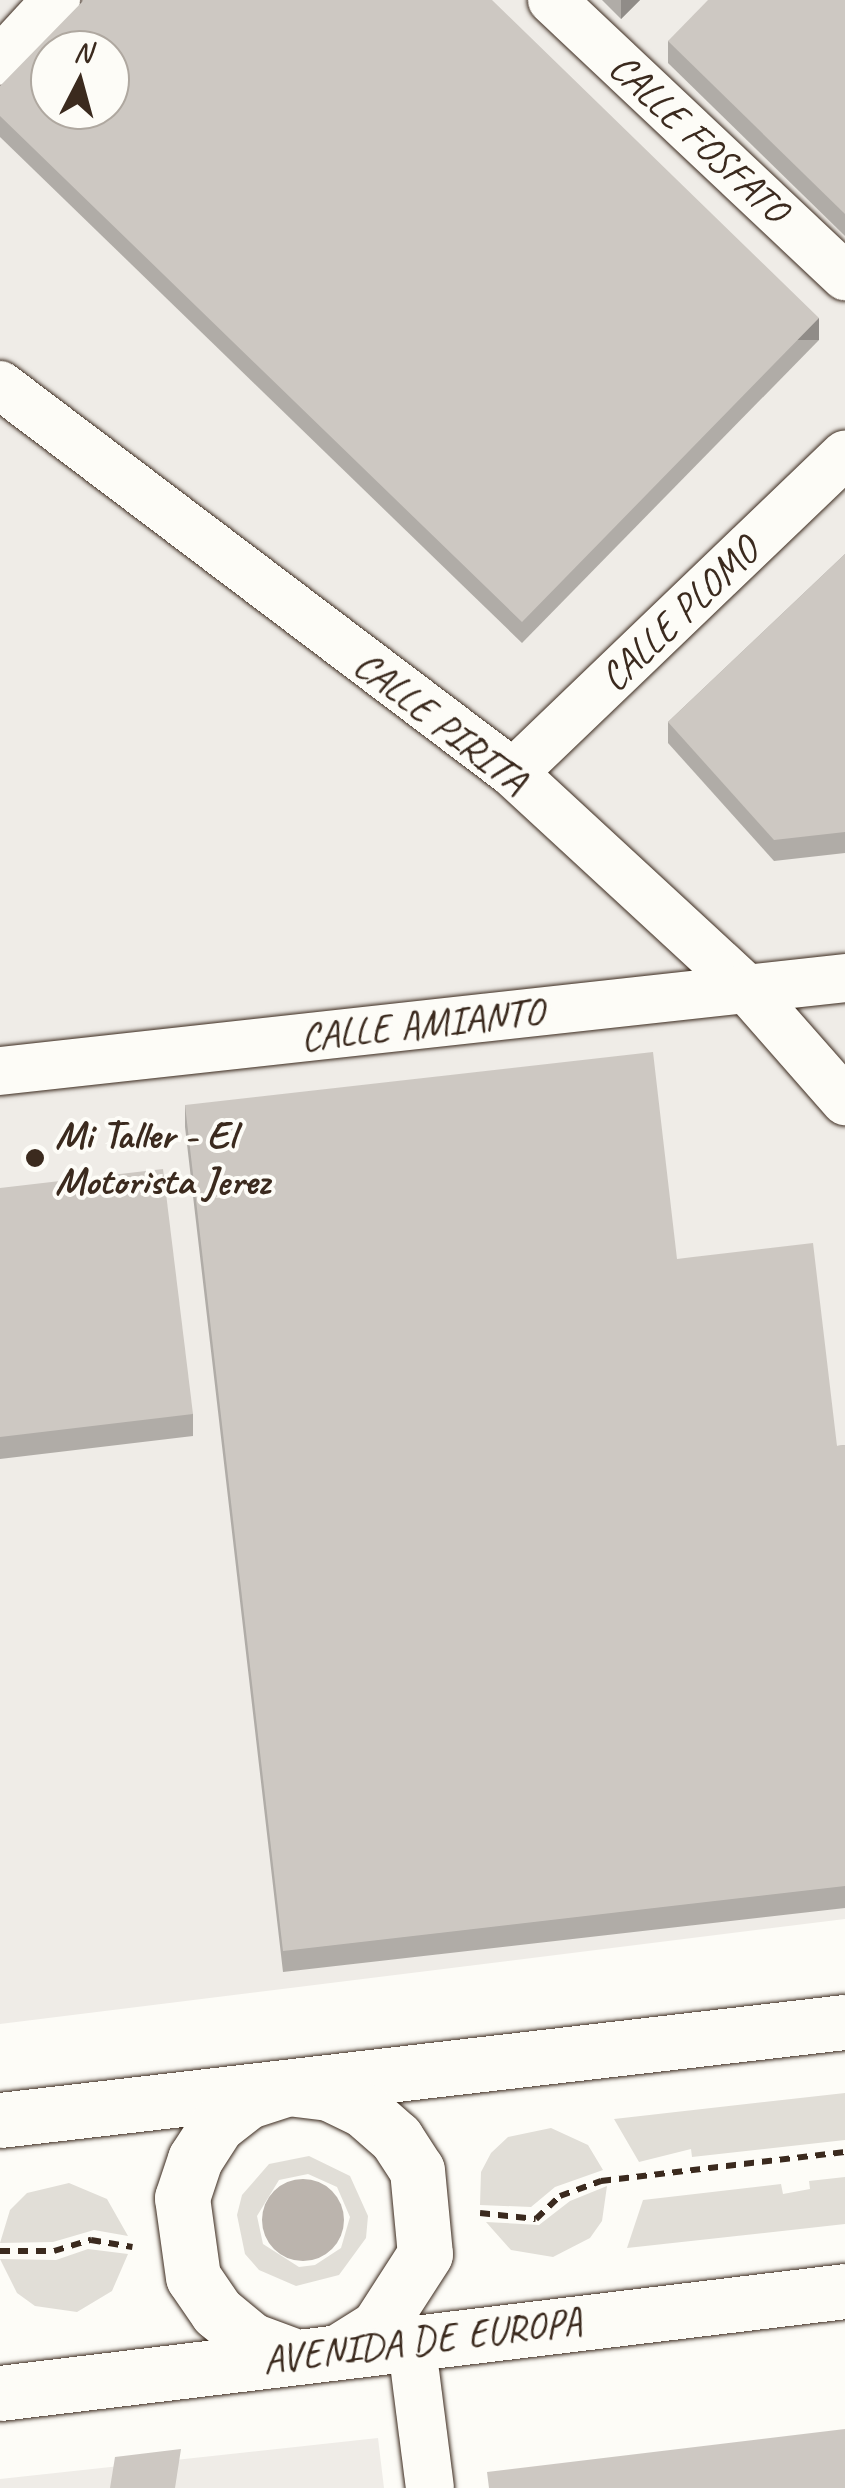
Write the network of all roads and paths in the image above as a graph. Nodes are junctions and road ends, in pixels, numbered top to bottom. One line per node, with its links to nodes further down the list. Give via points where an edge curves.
1 (56, 0): 3 (street)
2 (552, 0): 4 (street, CALLE FOSFATO)
3 (0, 61)
4 (845, 276)
5 (0, 385): 6 (street, CALLE PIRITA)
6 (18, 422): 8 (street, CALLE PIRITA)
7 (845, 454): 8 (street, CALLE PLOMO)
8 (512, 773): 10 (street, CALLE PIRITA)
9 (845, 978): 10 (street, CALLE AMIANTO)
10 (745, 987): 11 (street, CALLE AMIANTO); 12 (street, CALLE PIRITA)
11 (0, 1071)
12 (845, 1101)
13 (845, 2022): 14 (main road)
14 (288, 2088): 15 (main road); 18 (main road, via 248,2101 217,2125 195,2159 182,2198 193,2277 217,2312 251,2340); 18 (main road, via 329,2093 364,2110 396,2138 417,2170 426,2210 425,2254 406,2292 378,2327)
15 (0, 2120)
16 (845, 2291): 17 (main road, AVENIDA DE EUROPA)
17 (411, 2340): 18 (main road, AVENIDA DE EUROPA); 20 (street)
18 (317, 2353): 19 (main road, AVENIDA DE EUROPA)
19 (0, 2393)
20 (430, 2488)

